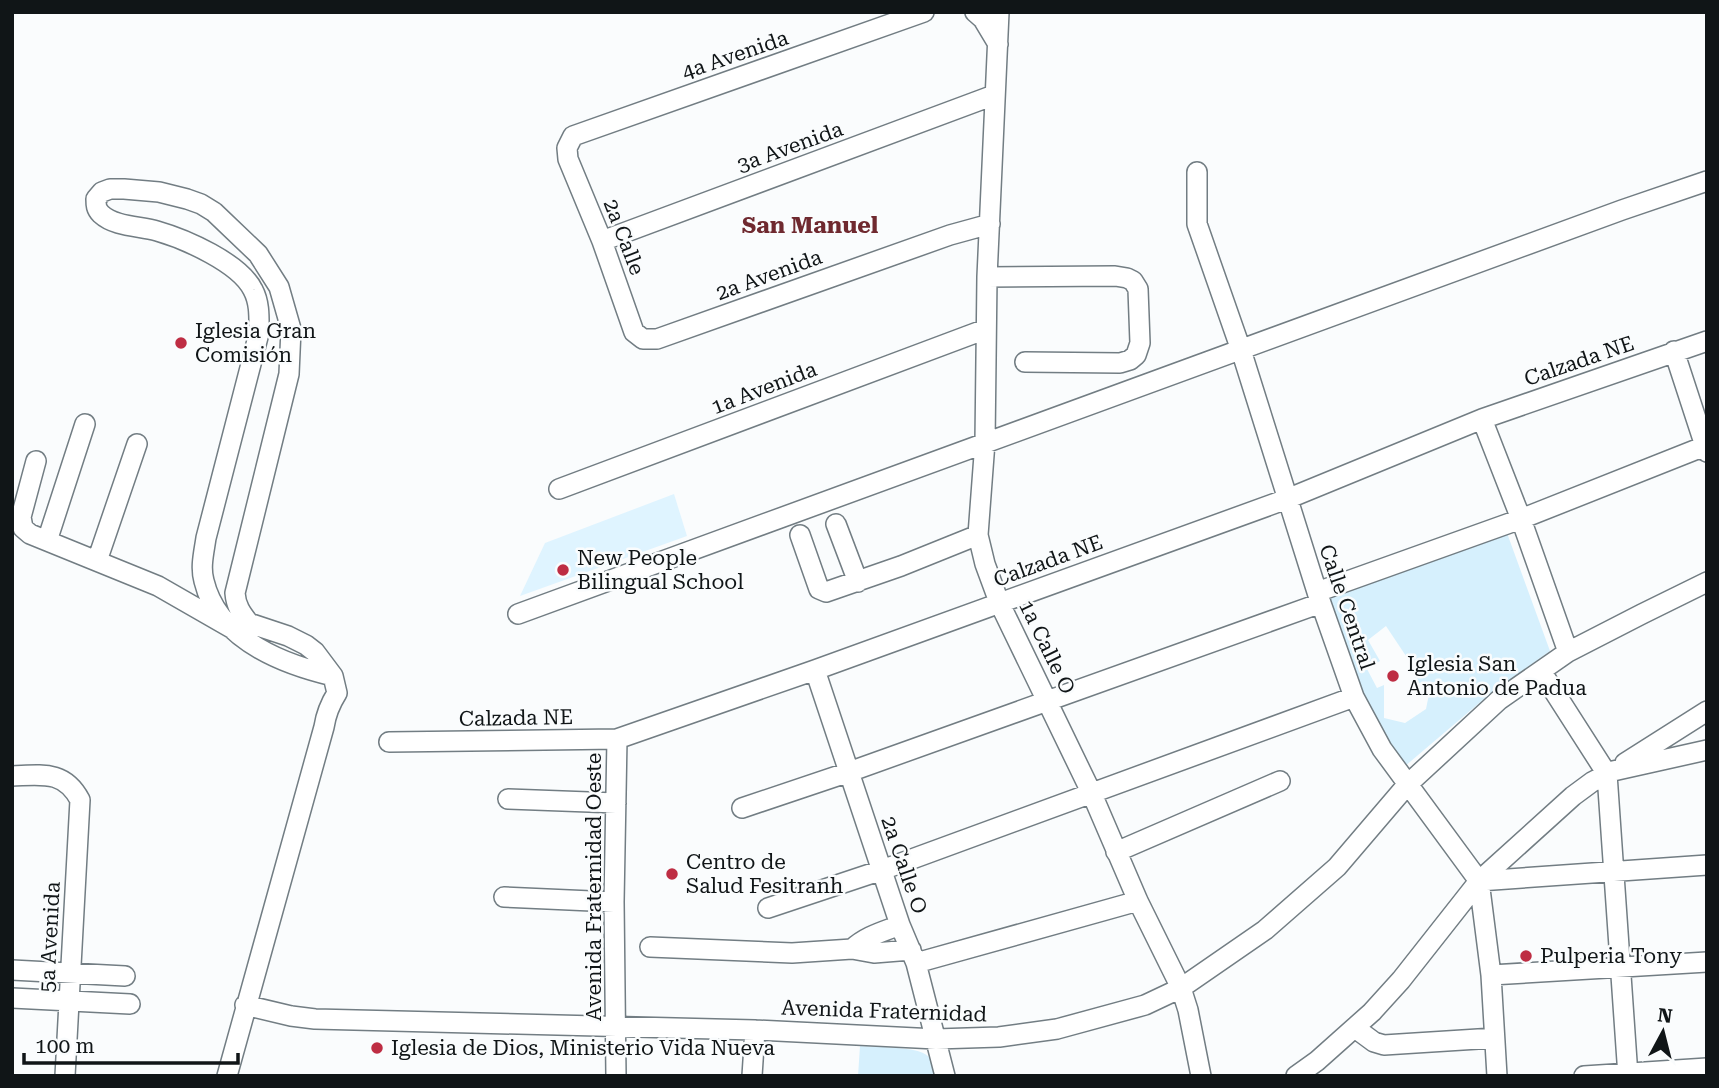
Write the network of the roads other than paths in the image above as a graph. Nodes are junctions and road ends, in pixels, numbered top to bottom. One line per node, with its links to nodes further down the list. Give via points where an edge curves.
1 (924, 12): 6 (street, 4a Avenida, via 573,136)
2 (975, 12): 4 (street)
3 (999, 12): 4 (street, 1a Calle O)
4 (998, 44): 5 (street, 1a Calle O)
5 (994, 95): 9 (street, 1a Calle O); 10 (street, 3a Avenida)
6 (567, 148): 10 (street, 2a Calle)
7 (1197, 172): 17 (street, Calle Central, via 1197,224)
8 (1707, 181): 17 (street)
9 (990, 224): 11 (street, 1a Calle O); 15 (street, 2a Avenida, via 657,340)
10 (602, 241): 15 (street, 2a Calle, via 634,332)
11 (988, 277): 14 (street, 1a Calle O); 19 (street, via 1115,276 1133,281 1138,289 1140,343 1130,360)
12 (253, 289): 13 (street); 13 (street, via 241,274 205,250 158,232 113,222 96,208 98,195 110,189 159,192 201,204 258,254); 39 (street, via 259,333 202,569 216,609)
13 (281, 294): 39 (street, via 291,329 289,374 235,593)
14 (986, 329): 22 (street, 1a Calle O); 26 (street, 1a Avenida)
15 (643, 339)
16 (1707, 341): 18 (street, Calzada NE)
17 (1241, 350): 22 (street); 27 (street, Calle Central)
18 (1674, 351): 20 (street, Calzada NE); 24 (street)
19 (1025, 362)
20 (1482, 419): 27 (street, Calzada NE); 28 (street)
21 (85, 424): 32 (street)
22 (985, 442): 31 (street, 1a Calle O); 38 (street)
23 (137, 444): 33 (street)
24 (1706, 449): 28 (street)
25 (36, 461): 32 (street, via 21,523 30,534)
26 (559, 489)
27 (1287, 499): 36 (street, Calle Central); 37 (street, Calzada NE)
28 (1521, 519): 36 (street); 40 (street)
29 (836, 524): 34 (street)
30 (800, 535): 34 (street, via 820,589 825,592)
31 (978, 535): 34 (street); 37 (street, 1a Calle O)
32 (47, 541): 33 (street)
33 (97, 561): 39 (street)
34 (858, 582)
35 (1707, 582): 40 (street, Avenida Fraternidad)
36 (1319, 598): 43 (street, Calle Central); 44 (street)
37 (999, 602): 41 (street, Calzada NE); 44 (street, 1a Calle O)
38 (518, 614)
39 (241, 626): 81 (street, via 288,636 306,645 333,676 337,693 326,716)
40 (1568, 652): 42 (street, Avenida Fraternidad)
41 (815, 670): 46 (street, Calzada NE); 49 (street, 2a Calle O)
42 (1541, 671): 50 (street); 53 (street, Avenida Fraternidad, via 1499,700)
43 (1354, 697): 53 (street, Calle Central); 54 (street)
44 (1048, 701): 49 (street); 54 (street, 1a Calle O)
45 (1707, 711): 50 (street)
46 (617, 739): 47 (street, Calzada NE); 56 (street, Avenida Fraternidad Oeste)
47 (389, 741)
48 (1707, 750): 50 (street)
49 (849, 772): 57 (street); 60 (street, 2a Calle O)
50 (1610, 773): 61 (street); 62 (street, via 1573,796)
51 (12, 776): 74 (street, 5a Avenida, via 55,776 73,788 80,800)
52 (1280, 781): 58 (street)
53 (1406, 785): 62 (street, Calle Central); 77 (street, Avenida Fraternidad, via 1337,867 1265,930)
54 (1091, 794): 58 (street, 1a Calle O); 60 (street)
55 (508, 799): 56 (street)
56 (616, 803): 65 (street, Avenida Fraternidad Oeste)
57 (742, 808)
58 (1116, 852): 64 (street, 1a Calle O)
59 (1707, 865): 61 (street)
60 (882, 870): 66 (street); 67 (street, 2a Calle O)
61 (1614, 871): 62 (street); 72 (street)
62 (1479, 881): 75 (street, Calle Central); 83 (street, via 1401,980)
63 (504, 897): 65 (street)
64 (1138, 901): 70 (street); 77 (street, 1a Calle O)
65 (614, 902): 82 (street, Avenida Fraternidad Oeste)
66 (768, 908)
67 (900, 926): 69 (street, via 869,936); 70 (street, 2a Calle O)
68 (650, 947): 69 (street, via 792,953)
69 (852, 949): 70 (street)
70 (914, 957): 86 (street, 2a Calle O)
71 (1707, 962): 72 (street)
72 (1620, 967): 75 (street); 88 (street)
73 (12, 970): 74 (street)
74 (71, 973): 76 (street); 79 (street, 5a Avenida)
75 (1491, 975): 85 (street, Calle Central)
76 (125, 976)
77 (1181, 988): 86 (street, Avenida Fraternidad, via 1145,1004 1057,1029); 94 (street, 1a Calle O)
78 (12, 998): 79 (street)
79 (70, 1002): 80 (street); 89 (street, 5a Avenida)
80 (130, 1004)
81 (245, 1005): 82 (street, Avenida Fraternidad, via 314,1019); 90 (street)
82 (616, 1026): 84 (street, Avenida Fraternidad); 91 (street, Avenida Fraternidad Oeste)
83 (1355, 1028): 85 (street, via 1384,1045); 95 (street)
84 (755, 1030): 86 (street, Avenida Fraternidad); 92 (street)
85 (1494, 1038): 96 (street, Calle Central)
86 (936, 1039): 93 (street, 2a Calle O)
87 (1707, 1068): 88 (street)
88 (1628, 1074): 97 (street)
89 (65, 1076)
90 (227, 1076)
91 (616, 1076)
92 (752, 1076)
93 (945, 1076)
94 (1201, 1076)
95 (1296, 1076)
96 (1497, 1076)
97 (1584, 1076)

